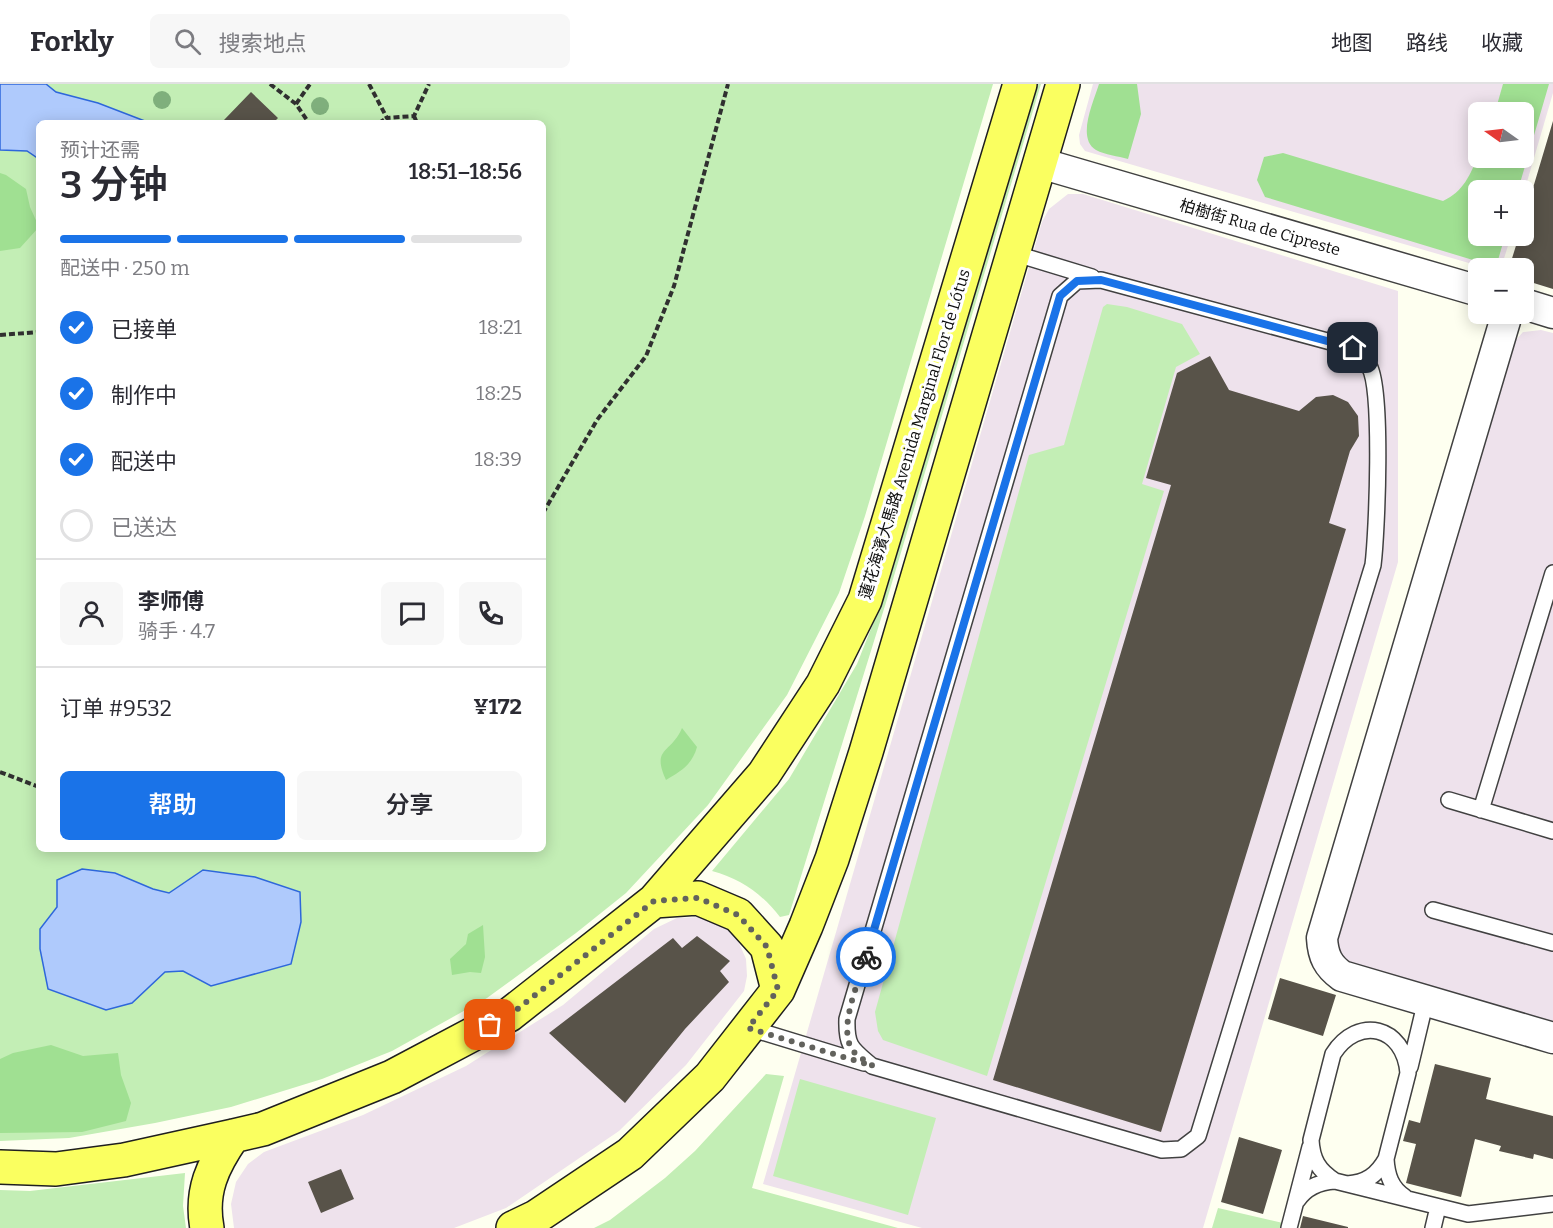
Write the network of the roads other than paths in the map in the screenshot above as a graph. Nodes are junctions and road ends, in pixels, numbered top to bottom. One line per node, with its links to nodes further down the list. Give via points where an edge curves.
1 (1020, 84): 14 (main road, 蓮花海濱大馬路 Avenida Marginal Flor de Lótus, via 865,600 823,684 764,774)
2 (1063, 84): 3 (main road)
3 (1040, 163): 4 (main road); 6 (street, 柏樹街 Rua de Cipreste)
4 (1013, 253): 5 (lane); 17 (main road, via 832,859)
5 (1101, 280): 21 (lane, via 1077,281 1060,296 851,1007 847,1033 852,1050); 21 (lane, via 1353,348 1370,367 1376,396 1373,565 1198,1136 1181,1149 1162,1150)
6 (1468, 288)
7 (1534, 307): 8 (street)
8 (1553, 313)
9 (1503, 324): 18 (street, via 1322,938 1326,960 1342,976)
10 (1553, 573): 12 (lane)
11 (1449, 800): 12 (lane)
12 (1481, 810): 13 (lane)
13 (1553, 831)
14 (654, 901): 17 (main road, via 698,898 738,915 767,947); 23 (main road, 蓮花海濱大馬路 Avenida Marginal Flor de Lótus, via 510,1015 392,1077 263,1129)
15 (1433, 909): 16 (lane)
16 (1553, 943)
17 (778, 990): 19 (main road)
18 (1426, 1000): 20 (street); 22 (lane)
19 (748, 1028): 21 (lane); 33 (main road, via 711,1077 630,1154)
20 (1553, 1038)
21 (873, 1066)
22 (1408, 1073): 24 (lane, via 1403,1049 1384,1033 1360,1031 1349,1036 1333,1054); 25 (lane)
23 (233, 1136): 26 (main road, 蓮花海濱大馬路 Avenida Marginal Flor de Lótus, via 124,1160 56,1169); 32 (main road, via 215,1162 206,1193)
24 (1311, 1140): 27 (lane, via 1317,1165 1324,1174); 30 (lane)
25 (1386, 1159): 27 (lane, via 1371,1178 1359,1183); 28 (lane, via 1392,1184)
26 (0, 1167)
27 (1341, 1182): 28 (lane); 30 (lane, via 1322,1182 1311,1187)
28 (1410, 1200): 31 (lane)
29 (1553, 1204): 31 (lane, via 1468,1214)
30 (1295, 1205): 34 (lane)
31 (1438, 1207): 35 (lane)
32 (207, 1228)
33 (513, 1228)
34 (1289, 1228)
35 (1433, 1228)

